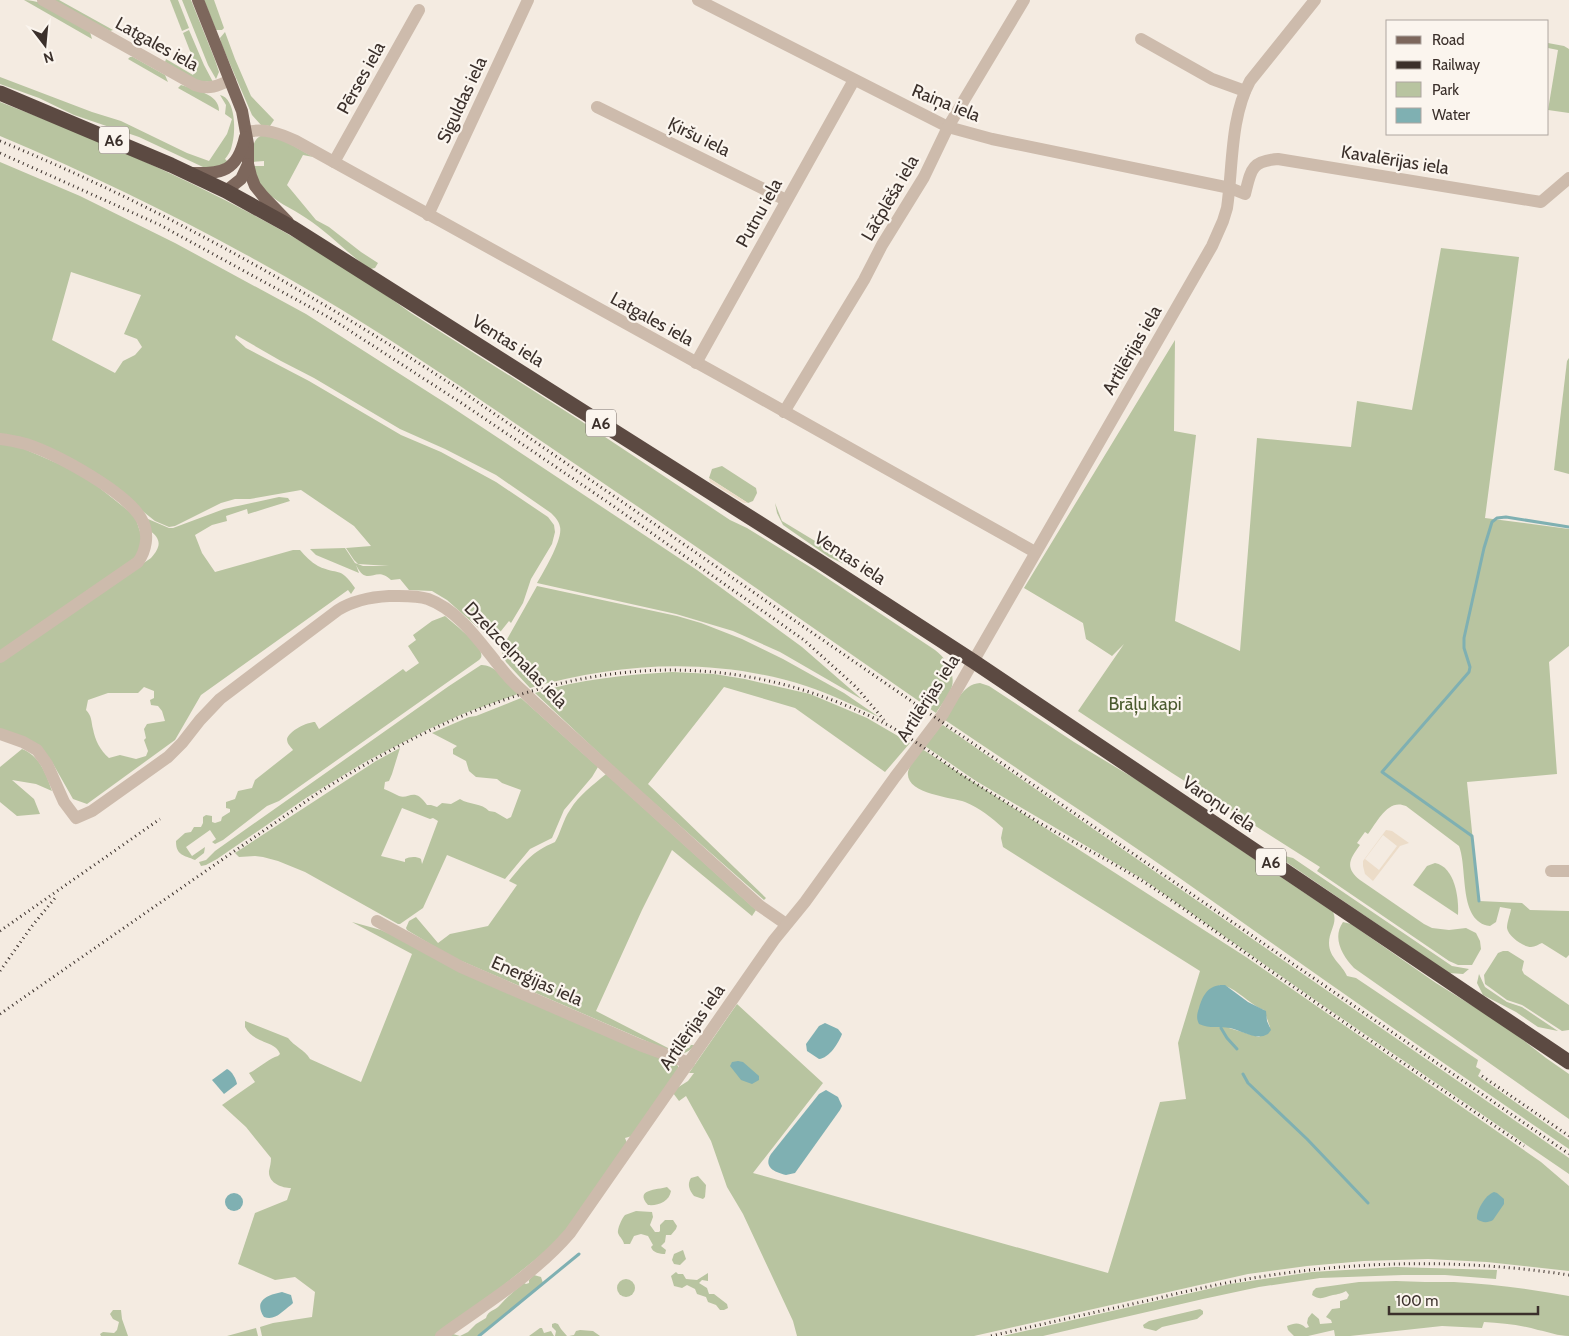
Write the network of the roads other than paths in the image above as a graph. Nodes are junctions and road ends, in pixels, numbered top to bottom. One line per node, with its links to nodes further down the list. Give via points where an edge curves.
1 (43, 0): 9 (street, Latgales iela, via 195,85 215,87)
2 (198, 0): 9 (main road)
3 (528, 0): 24 (street, Siguldas iela)
4 (698, 0): 10 (street, Raiņa iela)
5 (1024, 0): 14 (street, Lāčplēša iela)
6 (1315, 0): 11 (street, Artilērijas iela)
7 (419, 10): 16 (street, Pērses iela)
8 (1141, 39): 11 (street, via 1212,79)
9 (230, 80): 15 (main road)
10 (854, 80): 14 (street, Raiņa iela); 23 (street, Putnu iela)
11 (1245, 91): 21 (street, Artilērijas iela, via 1237,120)
12 (0, 93): 19 (highway, Ventas iela / A6)
13 (597, 106): 23 (street, Ķiršu iela)
14 (948, 127): 21 (street, Raiņa iela); 27 (street, Lāčplēša iela, via 924,177)
15 (246, 132): 16 (street, Latgales iela, via 269,131 284,135); 17 (main road); 18 (main road)
16 (334, 162): 24 (street, Latgales iela)
17 (248, 164): 22 (main road, via 241,179); 25 (main road, via 255,186)
18 (232, 165): 19 (main road, via 219,172); 22 (main road)
19 (189, 173): 22 (highway, Ventas iela / A6)
20 (1569, 178): 21 (street, Kavalērijas iela, via 1541,202 1278,159 1263,160 1254,166 1246,194)
21 (1230, 188): 29 (street, Artilērijas iela, via 1224,221 1212,246)
22 (226, 191): 25 (highway, Ventas iela / A6)
23 (786, 200): 26 (street, Putnu iela)
24 (428, 215): 26 (street, Latgales iela)
25 (293, 228): 31 (highway, Ventas iela / A6)
26 (696, 363): 27 (street, Latgales iela)
27 (784, 412): 29 (street, Latgales iela)
28 (0, 439): 30 (street, via 40,449 109,488 133,508 143,522 146,536 144,552 138,562)
29 (1035, 552): 31 (street, Artilērijas iela)
30 (0, 657)
31 (973, 661): 36 (street, Artilērijas iela, via 943,714); 37 (highway, Varoņu iela / A6)
32 (0, 734): 36 (street, Dzelzceļmalas iela, via 36,750 76,818 92,811 168,757 220,699 338,610 363,599 416,596 435,602 473,633 506,674 547,714 760,906)
33 (1551, 871): 34 (street)
34 (1569, 871)
35 (377, 921): 38 (street, Enerģijas iela, via 461,967)
36 (786, 924): 38 (street, Artilērijas iela)
37 (1569, 1062)
38 (689, 1063): 39 (street, Artilērijas iela, via 559,1246)
39 (441, 1336)

